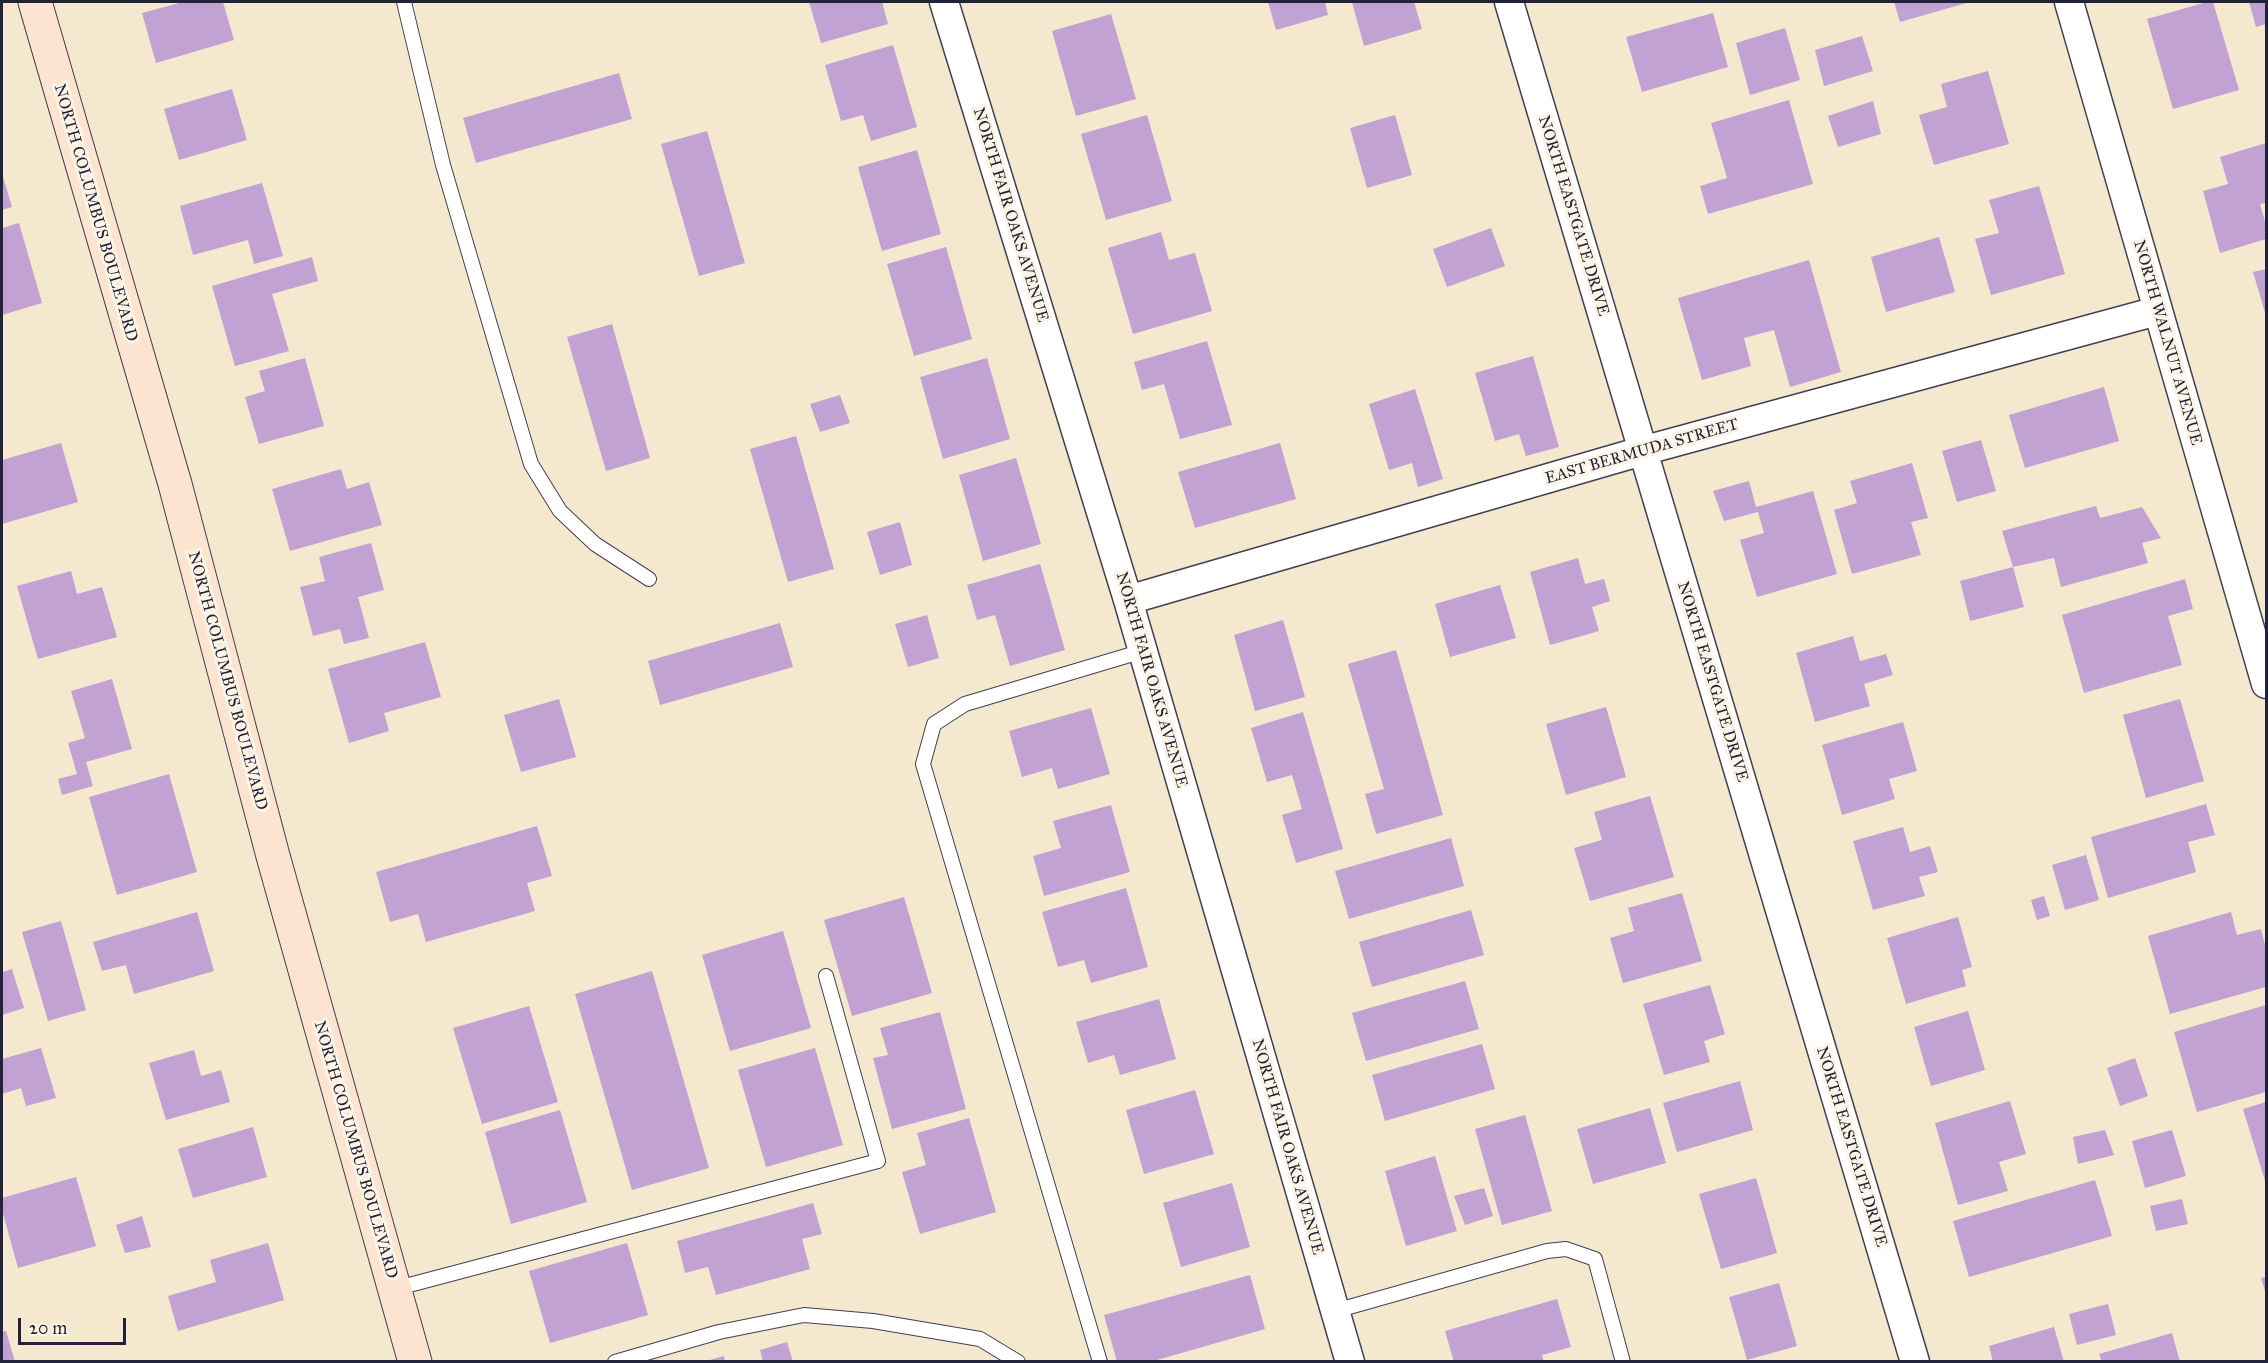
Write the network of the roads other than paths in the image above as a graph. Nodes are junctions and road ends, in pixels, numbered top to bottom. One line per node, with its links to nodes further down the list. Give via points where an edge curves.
1 (35, 2): 13 (street, NORTH COLUMBUS BOULEVARD, via 175,484 276,867)
2 (404, 2): 8 (lane, via 443,165 531,464 560,511 595,544)
3 (944, 2): 9 (street, NORTH FAIR OAKS AVENUE)
4 (1509, 2): 7 (street, NORTH EASTGATE DRIVE)
5 (2069, 2): 6 (street, NORTH WALNUT AVENUE)
6 (2157, 311): 7 (street, EAST BERMUDA STREET); 11 (street, NORTH WALNUT AVENUE)
7 (1642, 451): 9 (street, EAST BERMUDA STREET); 21 (street, NORTH EASTGATE DRIVE)
8 (649, 579)
9 (1128, 600): 10 (street, NORTH FAIR OAKS AVENUE)
10 (1143, 651): 14 (street, NORTH FAIR OAKS AVENUE); 18 (lane, via 965,704 934,724 923,764)
11 (2266, 684)
12 (826, 976): 13 (lane, via 878,1161)
13 (394, 1289): 15 (street, NORTH COLUMBUS BOULEVARD)
14 (1335, 1311): 19 (street, NORTH FAIR OAKS AVENUE); 20 (lane, via 1566,1249 1595,1259)
15 (415, 1362)
16 (615, 1362): 17 (lane, via 719,1332 804,1315 873,1321 980,1339)
17 (1018, 1362)
18 (1100, 1362)
19 (1350, 1362)
20 (1623, 1362)
21 (1915, 1362)

